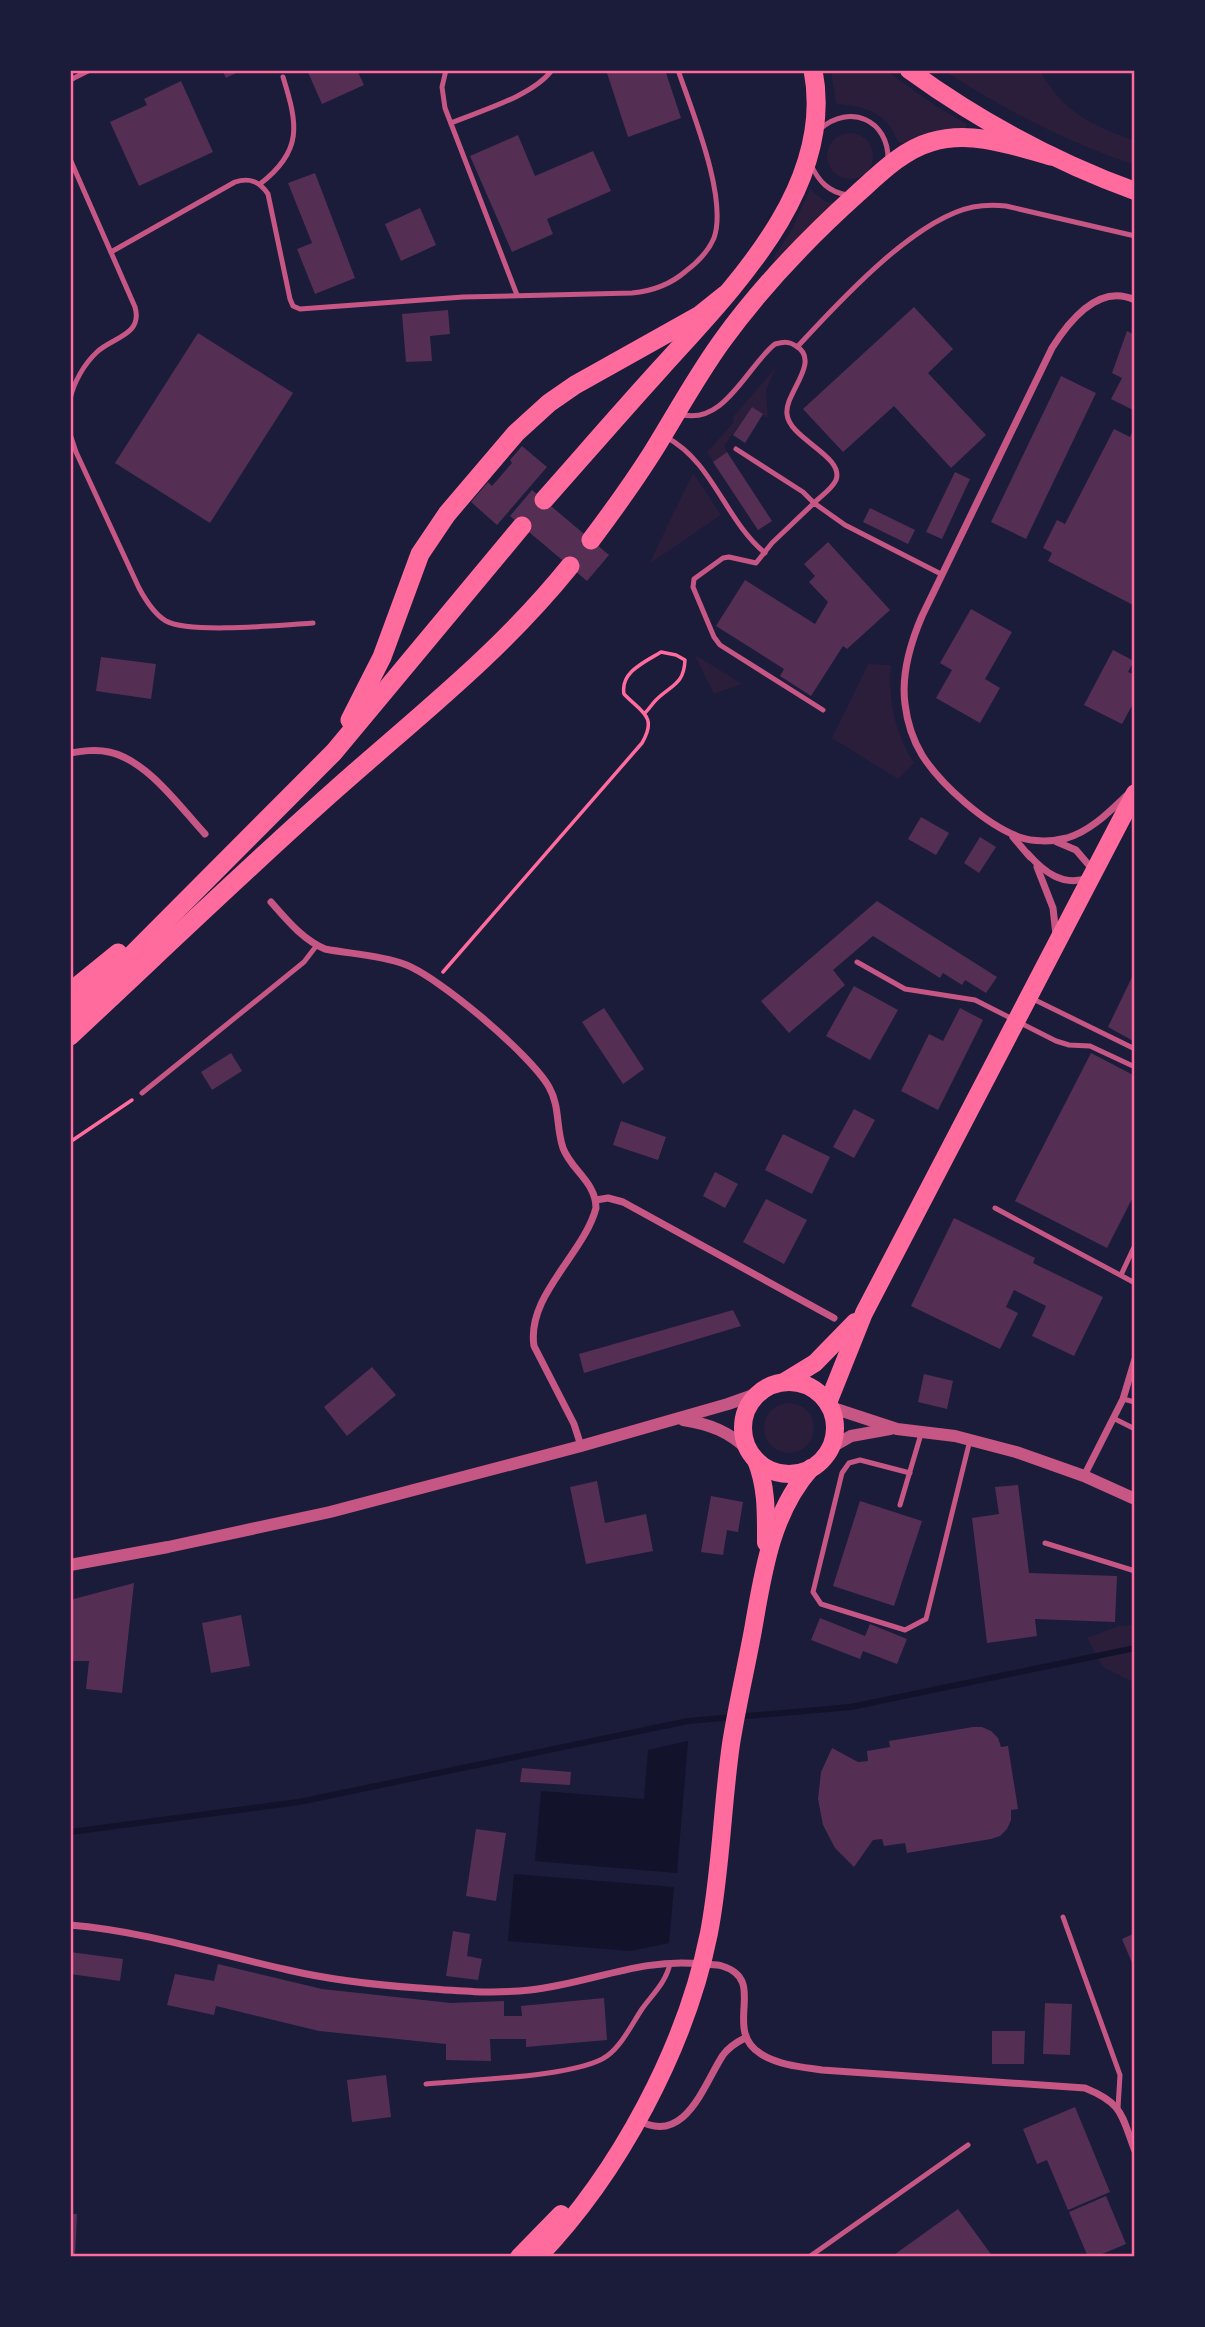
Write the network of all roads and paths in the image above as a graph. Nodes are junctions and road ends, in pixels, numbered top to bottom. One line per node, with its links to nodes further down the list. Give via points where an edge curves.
1 (90, 70): 8 (lane)
2 (446, 70): 9 (lane, via 442,92)
3 (552, 70): 9 (lane, via 530,89)
4 (678, 70): 19 (lane, via 715,195 716,228 707,251 680,276 651,290)
5 (813, 70): 10 (highway, via 817,107)
6 (909, 70): 11 (main road)
7 (283, 77): 14 (lane, via 292,106 293,135 279,169)
8 (70, 80)
9 (451, 123): 19 (lane)
10 (811, 145): 13 (lane, via 829,122 840,117 864,119 883,135 889,158); 16 (lane, via 811,166 817,178 827,188); 20 (highway, via 776,226)
11 (1051, 156): 13 (highway, via 957,137 918,146); 15 (main road)
12 (70, 159): 18 (lane)
13 (885, 170): 16 (highway)
14 (260, 184): 18 (lane, via 247,179 235,182); 19 (lane, via 270,201 289,299 296,308)
15 (1135, 191)
16 (855, 196): 24 (highway, via 749,307)
17 (1135, 236): 22 (lane, via 1006,206 959,212 878,265)
18 (111, 252): 23 (lane, via 135,307 136,323 92,357)
19 (517, 295)
20 (725, 295): 28 (highway); 39 (highway, via 701,315 549,403 516,433 427,543 369,684 339,736)
21 (1135, 300): 34 (street, via 1115,295 1100,299 1060,335)
22 (797, 346): 24 (lane, via 785,342 773,346 715,409 692,416); 29 (lane, via 805,364 787,405 787,417 837,471 833,485)
23 (70, 399)
24 (676, 412): 26 (highway)
25 (70, 434): 35 (lane, via 139,588 161,618 197,628)
26 (663, 435): 31 (highway); 32 (lane, via 691,454 748,537)
27 (736, 449): 29 (lane)
28 (544, 500)
29 (814, 503): 32 (lane); 34 (lane, via 841,523)
30 (522, 526): 39 (highway, via 353,730)
31 (591, 540)
32 (765, 553): 36 (lane, via 755,563 723,558 694,579 693,587 718,643)
33 (570, 566): 48 (highway, via 492,653)
34 (941, 574): 42 (street, via 908,655 906,712 916,743 931,768 956,794)
35 (313, 623)
36 (823, 710)
37 (645, 713): 37 (path, via 624,694 625,679 661,652 676,654 685,660 681,679); 53 (path, via 649,727 642,743)
38 (70, 753): 43 (street, via 108,751 125,758 162,786)
39 (303, 783): 47 (highway)
40 (1135, 790): 41 (main road); 44 (street, via 1085,830)
41 (1129, 820): 46 (main road)
42 (1001, 827): 44 (street, via 1019,837); 45 (street)
43 (205, 834)
44 (1048, 840): 46 (street, via 1076,850)
45 (1028, 854): 46 (street, via 1042,869 1063,880 1082,880); 51 (street, via 1053,908)
46 (1094, 874): 51 (main road)
47 (208, 880): 54 (highway); 56 (highway)
48 (220, 897): 58 (highway); 59 (highway)
49 (271, 902): 50 (street)
50 (317, 945): 53 (street, via 401,963); 62 (lane, via 304,962)
51 (1055, 947): 55 (main road)
52 (857, 962): 57 (lane, via 905,989 971,999)
53 (435, 981): 64 (street, via 538,1070 555,1100 564,1151)
54 (70, 992)
55 (1028, 997): 57 (main road); 60 (lane)
56 (70, 1017)
57 (1016, 1021): 61 (lane, via 1056,1041 1090,1046); 69 (main road)
58 (70, 1025)
59 (70, 1036)
60 (1135, 1049)
61 (1135, 1067)
62 (142, 1093): 63 (path)
63 (70, 1142)
64 (596, 1200): 70 (street, via 623,1202); 83 (street, via 594,1215 540,1307 532,1333)
65 (995, 1208): 67 (lane)
66 (1135, 1245): 67 (lane)
67 (1121, 1275): 68 (lane)
68 (1135, 1283)
69 (864, 1313): 72 (main road, via 807,1369); 76 (main road)
70 (834, 1318)
71 (1135, 1359): 74 (street)
72 (784, 1382): 73 (main road); 76 (main road, via 811,1387)
73 (759, 1393): 78 (street); 85 (main road, via 744,1420 743,1433)
74 (1123, 1399): 75 (lane); 77 (street)
75 (1135, 1402)
76 (829, 1405): 79 (street); 84 (main road, via 835,1427)
77 (1113, 1418): 80 (lane); 88 (street)
78 (676, 1420): 83 (street); 85 (street, via 725,1431)
79 (897, 1429): 81 (street); 84 (street, via 851,1436)
80 (1135, 1429)
81 (922, 1432): 82 (street); 87 (lane)
82 (970, 1440): 87 (lane, via 926,1619 905,1630 821,1604 813,1592 842,1473 849,1463 859,1460); 88 (street)
83 (581, 1446): 93 (street, via 330,1512)
84 (830, 1448): 86 (main road)
85 (753, 1456): 86 (main road, via 782,1473); 92 (main road, via 764,1483)
86 (811, 1468): 92 (main road, via 786,1502)
87 (910, 1473): 90 (lane)
88 (1084, 1476): 89 (street)
89 (1135, 1499)
90 (900, 1505)
91 (1045, 1543): 94 (lane)
92 (766, 1560): 98 (main road, via 731,1742 713,1913)
93 (70, 1565)
94 (1135, 1571)
95 (1063, 1917): 101 (lane, via 1120,2075)
96 (70, 1925): 97 (street, via 330,1979 471,1992 532,1990)
97 (670, 1962): 98 (street); 100 (lane, via 663,1981 622,2039 596,2062 556,2071)
98 (702, 1965): 99 (street, via 722,1966 742,1981); 102 (main road, via 679,2032)
99 (745, 2038): 101 (street, via 762,2056 793,2066 1085,2088 1104,2095); 102 (street, via 723,2055 701,2098 676,2121 655,2128)
100 (426, 2084)
101 (1118, 2108): 105 (street)
102 (638, 2120): 103 (main road)
103 (625, 2140): 106 (main road); 107 (main road, via 579,2208)
104 (968, 2145): 108 (lane)
105 (1135, 2151)
106 (519, 2257)
107 (538, 2257)
108 (808, 2257)

